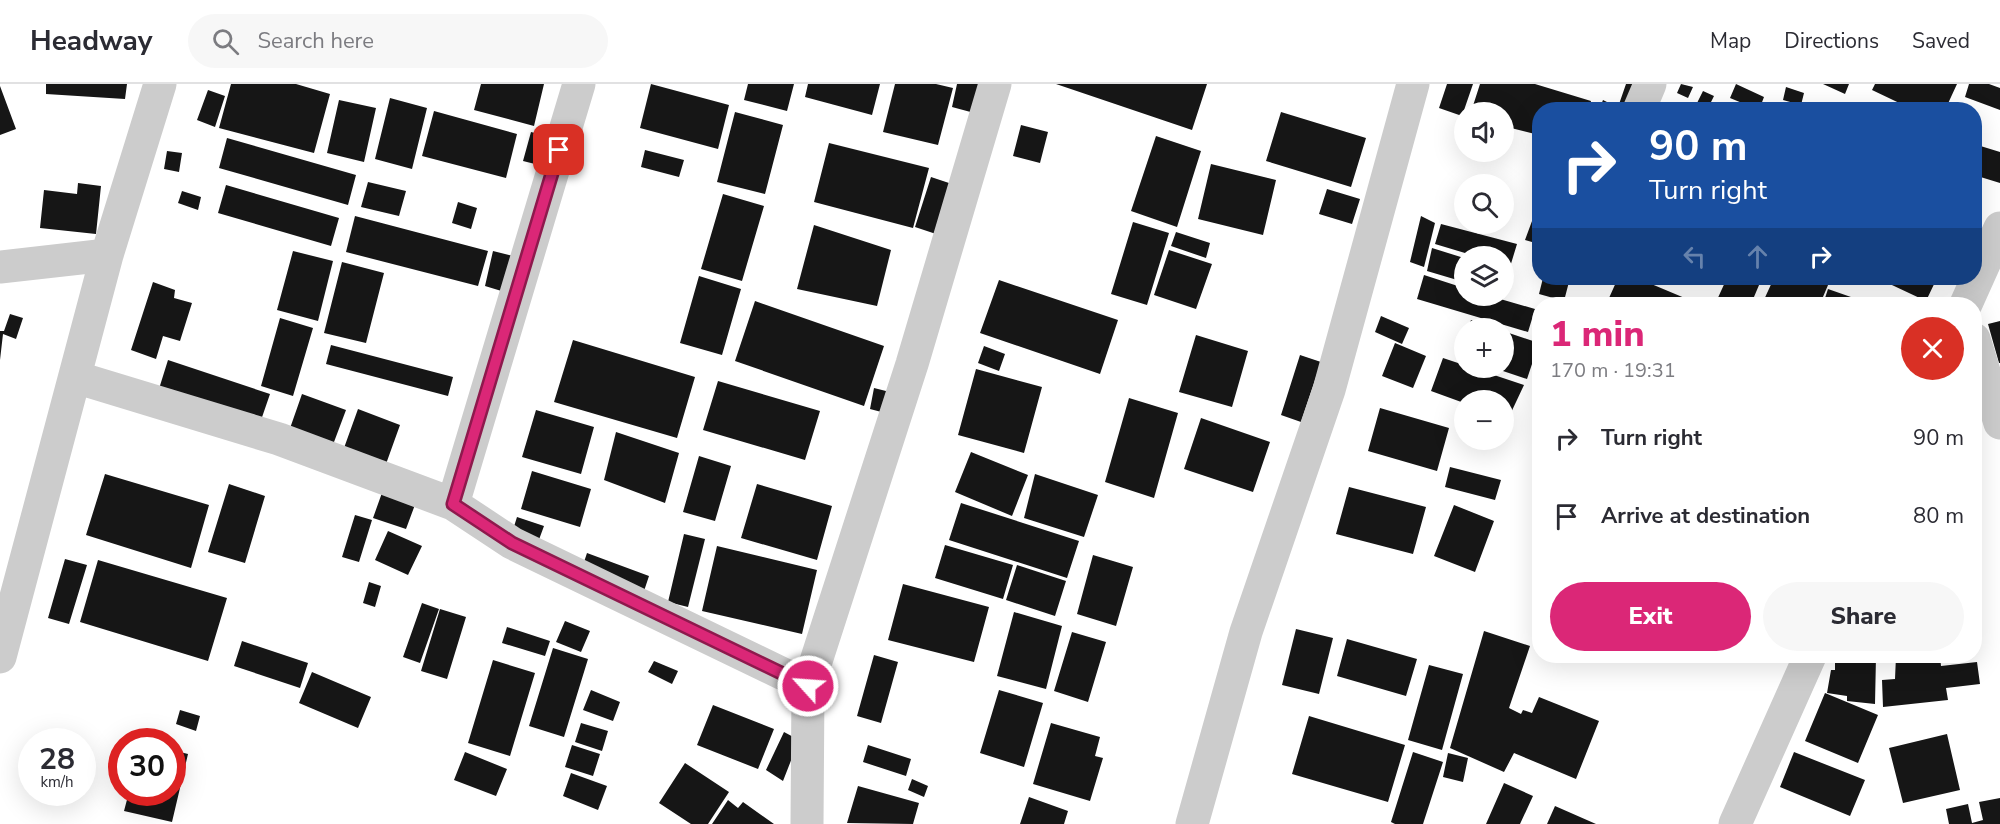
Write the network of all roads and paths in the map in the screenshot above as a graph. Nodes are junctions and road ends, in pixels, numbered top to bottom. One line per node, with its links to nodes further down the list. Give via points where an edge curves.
1 (160, 84): 8 (street)
2 (579, 84): 14 (street)
3 (995, 84): 17 (street, via 912,364)
4 (1413, 84): 19 (street, via 1329,390 1246,632)
5 (1650, 84): 6 (street)
6 (1642, 102)
7 (2000, 228): 10 (street)
8 (107, 255): 9 (street); 12 (street)
9 (0, 267)
10 (1982, 268)
11 (1982, 365): 13 (street)
12 (75, 377): 14 (street, via 279,438); 15 (street)
13 (2000, 423)
14 (453, 504): 17 (street, via 512,543)
15 (0, 657)
16 (1807, 663): 20 (street)
17 (808, 686): 18 (street)
18 (807, 824)
19 (1192, 824)
20 (1735, 824)

